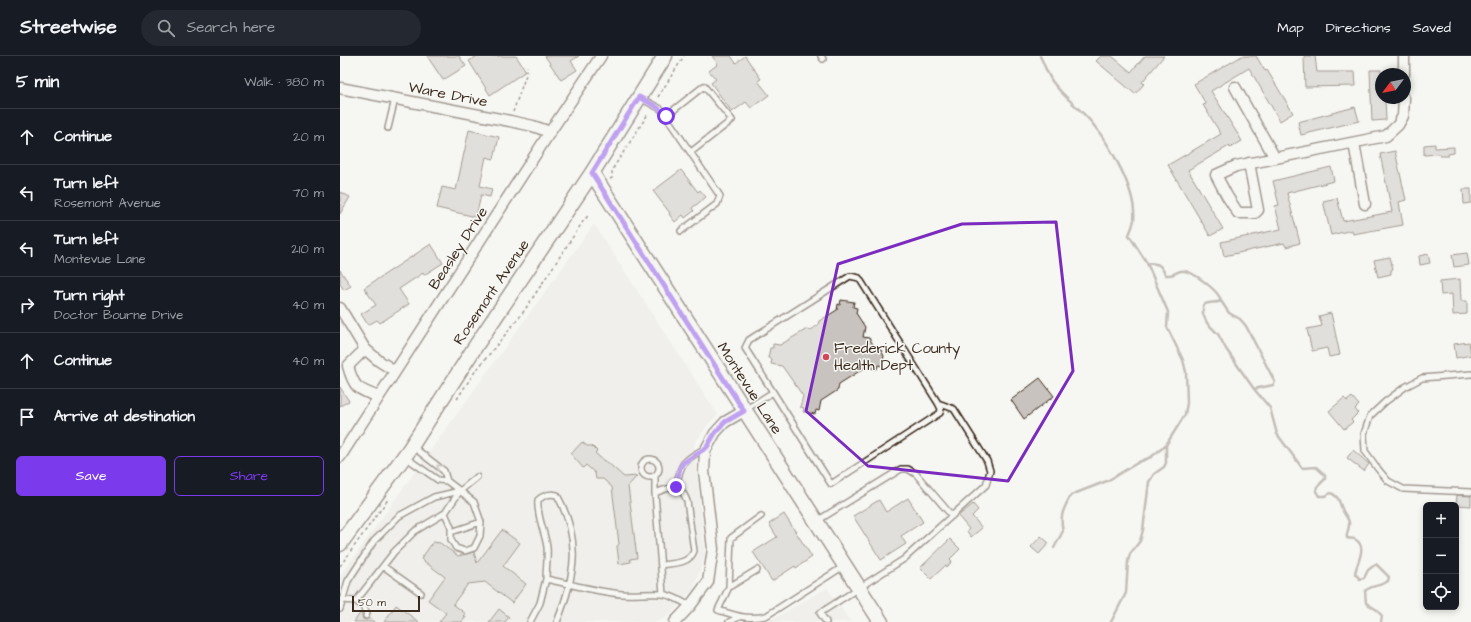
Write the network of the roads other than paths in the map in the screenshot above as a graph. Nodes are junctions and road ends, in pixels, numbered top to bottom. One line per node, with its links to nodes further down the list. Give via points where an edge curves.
1 (601, 56): 12 (street, Beasley Drive)
2 (665, 56): 7 (main road, Rosemont Avenue)
3 (1404, 56): 4 (street)
4 (1404, 68)
5 (1235, 87): 15 (street)
6 (340, 88): 8 (street, Ware Drive)
7 (639, 97): 10 (lane, via 657,106); 17 (main road, Rosemont Avenue)
8 (395, 99): 11 (lane); 12 (street, Ware Drive, via 510,121)
9 (1404, 104): 13 (street, via 1403,116 1394,131 1386,136)
10 (666, 116): 14 (lane); 14 (lane, via 704,86 732,120)
11 (388, 128)
12 (550, 132): 22 (street, Beasley Drive)
13 (1354, 143): 15 (street); 18 (street)
14 (691, 152): 19 (lane, via 720,196 717,204)
15 (1275, 158): 16 (street)
16 (1249, 163): 16 (street, via 1216,176 1238,213 1256,213 1258,210)
17 (592, 173): 27 (main road, Montevue Lane); 29 (main road, Rosemont Avenue)
18 (1365, 204)
19 (681, 231)
20 (340, 308): 21 (street)
21 (365, 349): 22 (street); 25 (street, via 348,366 352,380 360,390)
22 (395, 371): 25 (street, Beasley Drive)
23 (1471, 374): 36 (lane, via 1422,378 1405,387 1370,416 1364,434 1365,451 1388,481 1403,489)
24 (773, 392): 26 (lane, via 831,484 940,413); 26 (lane, via 745,348 749,340 850,276 859,278); 27 (lane)
25 (379, 397): 30 (street, Beasley Drive)
26 (938, 403): 40 (lane, via 954,409 987,461 990,471 986,485)
27 (744, 411): 28 (street, via 725,422); 42 (main road, Montevue Lane)
28 (707, 447): 34 (lane, via 683,463); 57 (street, via 704,470 714,549 708,582)
29 (408, 451): 33 (lane, via 438,480); 33 (lane, one-way to 29, via 444,471); 44 (main road, Rosemont Avenue)
30 (340, 456)
31 (655, 476): 37 (lane)
32 (477, 477): 35 (lane)
33 (447, 481): 35 (lane)
34 (676, 487): 37 (lane); 45 (lane, via 685,495 687,501 694,551 688,560)
35 (460, 491): 38 (lane); 41 (lane, via 474,502); 55 (lane, via 434,497 399,516 374,541 348,581)
36 (1471, 492)
37 (655, 493): 45 (lane)
38 (445, 513): 43 (lane); 46 (lane, via 415,531)
39 (761, 516): 51 (lane, via 731,538)
40 (952, 516): 42 (lane, via 916,474 908,469 902,469); 52 (lane, via 904,560)
41 (481, 522): 43 (lane); 43 (lane, via 480,536 474,548 465,551 456,548 451,540)
42 (816, 522): 47 (main road, Montevue Lane)
43 (451, 532)
44 (340, 544)
45 (662, 565): 54 (lane)
46 (383, 566): 53 (lane); 56 (lane)
47 (845, 566): 52 (main road, Montevue Lane); 60 (lane, via 766,616 752,619)
48 (757, 570): 51 (lane)
49 (546, 579): 50 (lane); 50 (lane, via 547,547 537,507 538,500 552,493 557,495 565,510 572,538 574,563); 61 (lane, via 540,603)
50 (570, 584): 54 (lane, via 621,594); 62 (lane)
51 (729, 587): 60 (lane, via 718,610)
52 (860, 589): 65 (lane, via 820,614); 66 (main road, Montevue Lane)
53 (421, 593)
54 (663, 594): 57 (lane)
55 (342, 600): 56 (lane); 58 (lane)
56 (356, 601): 59 (lane, via 367,613)
57 (690, 606): 63 (street)
58 (340, 609)
59 (366, 616)
60 (739, 617): 64 (lane)
61 (530, 622)
62 (557, 622)
63 (675, 622)
64 (729, 622)
65 (826, 622)
66 (881, 622)

